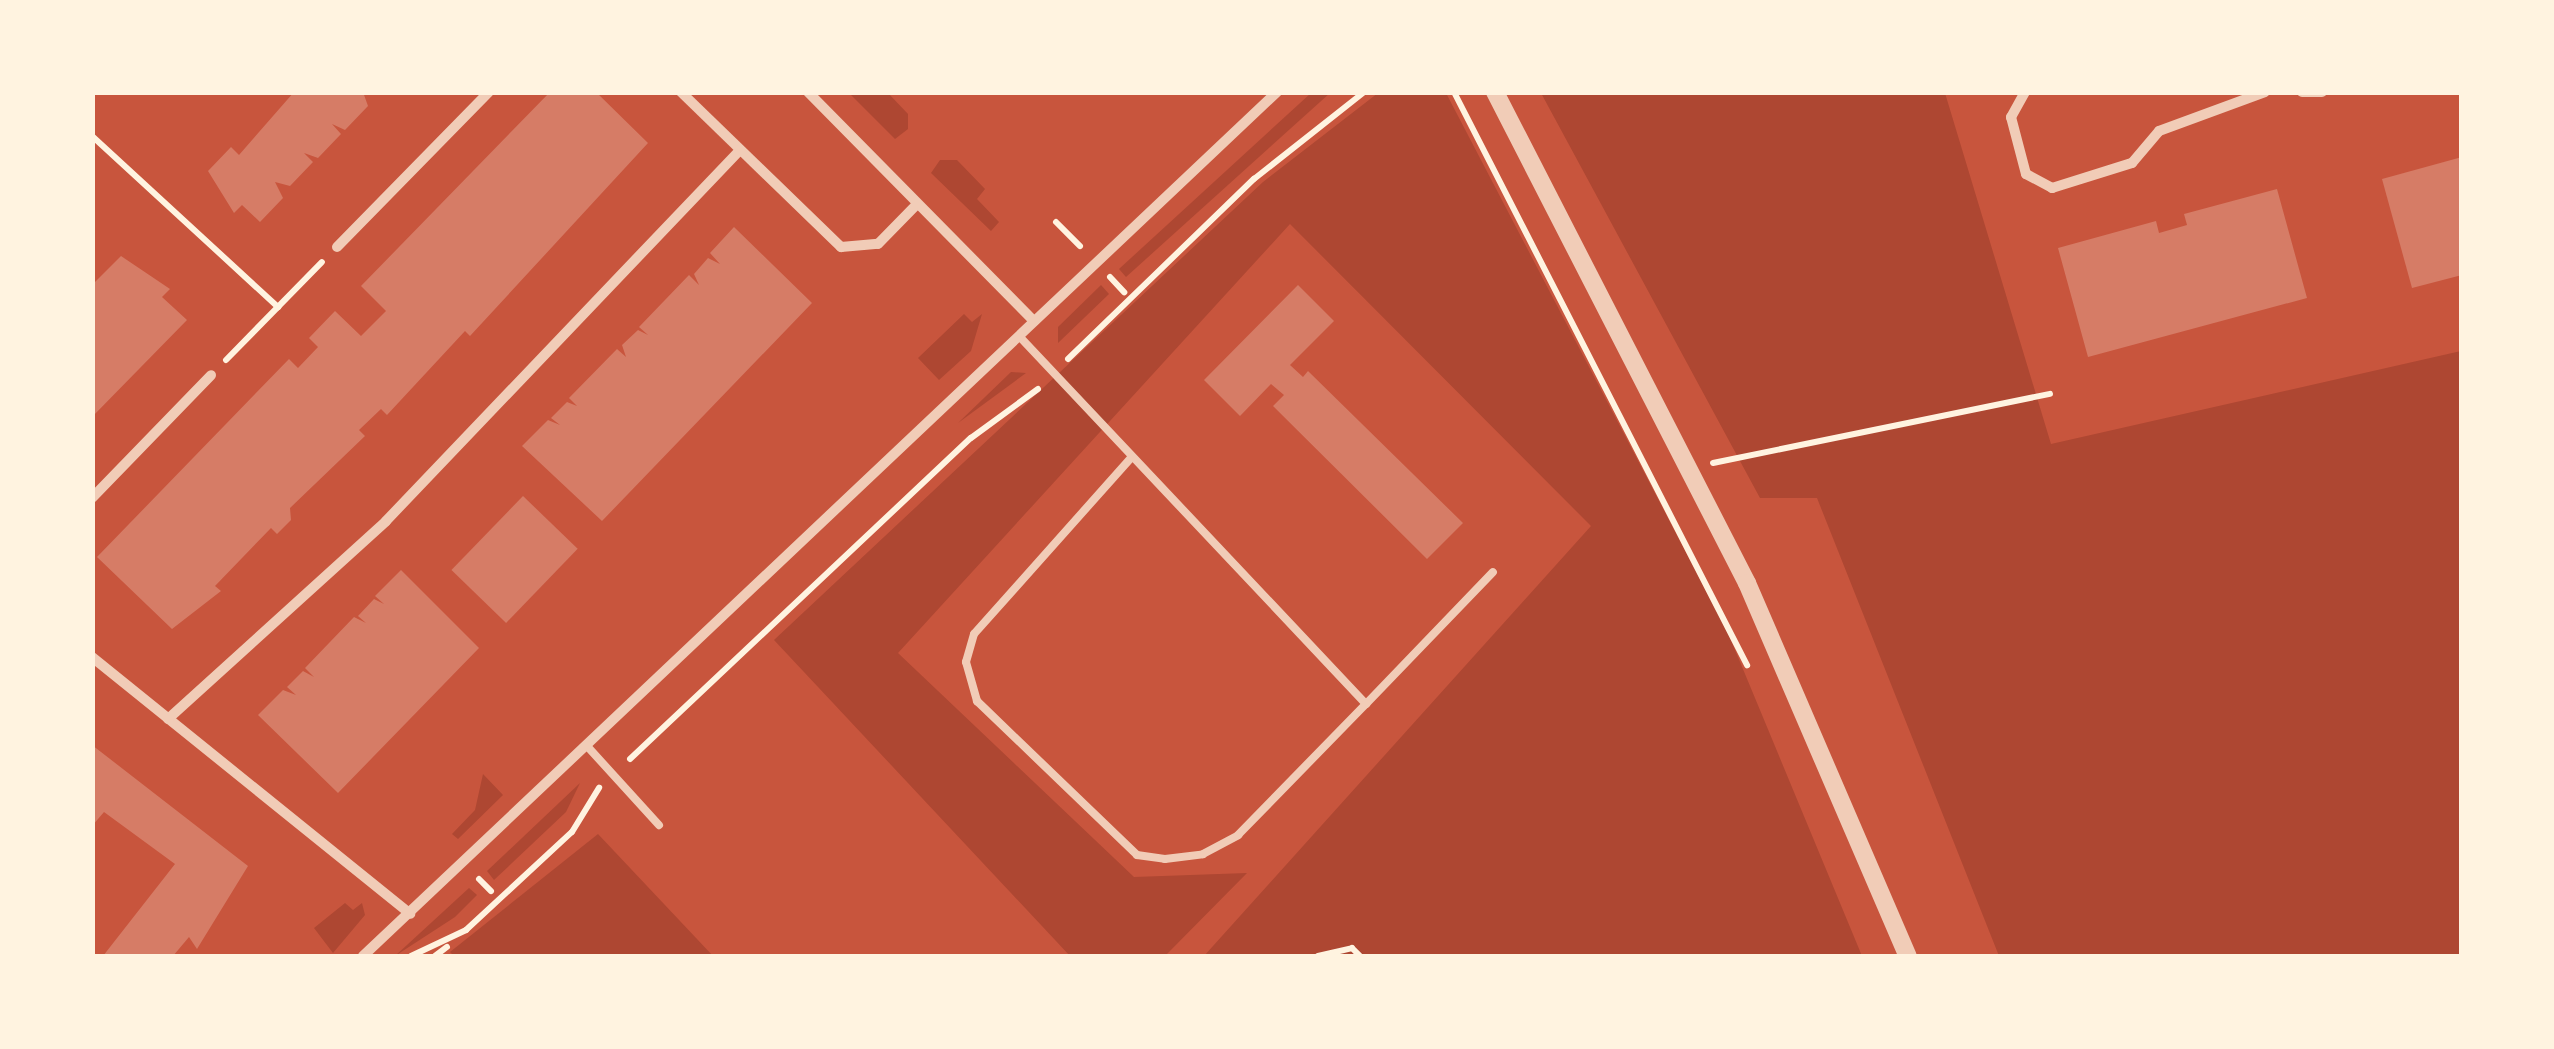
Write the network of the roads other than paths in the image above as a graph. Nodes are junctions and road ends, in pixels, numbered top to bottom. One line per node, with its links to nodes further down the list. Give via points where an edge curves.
1 (490, 92): 12 (street)
2 (681, 92): 10 (street)
3 (808, 92): 11 (street)
4 (1277, 92): 13 (street)
5 (1495, 92): 26 (street, via 1806,708)
6 (2026, 92): 7 (street, via 2011,117 2026,174 2052,188 2132,163 2159,131)
7 (2265, 92)
8 (2322, 92): 9 (street)
9 (2302, 93)
10 (740, 150): 11 (street, via 842,247 878,244); 21 (street, via 386,521)
11 (917, 204): 13 (street)
12 (337, 248)
13 (1034, 322): 14 (street)
14 (1019, 336): 16 (lane); 22 (street)
15 (211, 375): 17 (street)
16 (1130, 459): 20 (lane); 20 (lane, via 974,634 966,662 977,702 1136,855 1165,859 1203,854 1238,835)
17 (92, 498)
18 (1493, 572): 20 (lane)
19 (92, 658): 21 (street)
20 (1366, 704)
21 (168, 718): 24 (street)
22 (586, 746): 23 (lane); 24 (street)
23 (658, 826)
24 (410, 914): 25 (street)
25 (363, 956)
26 (1908, 956)

